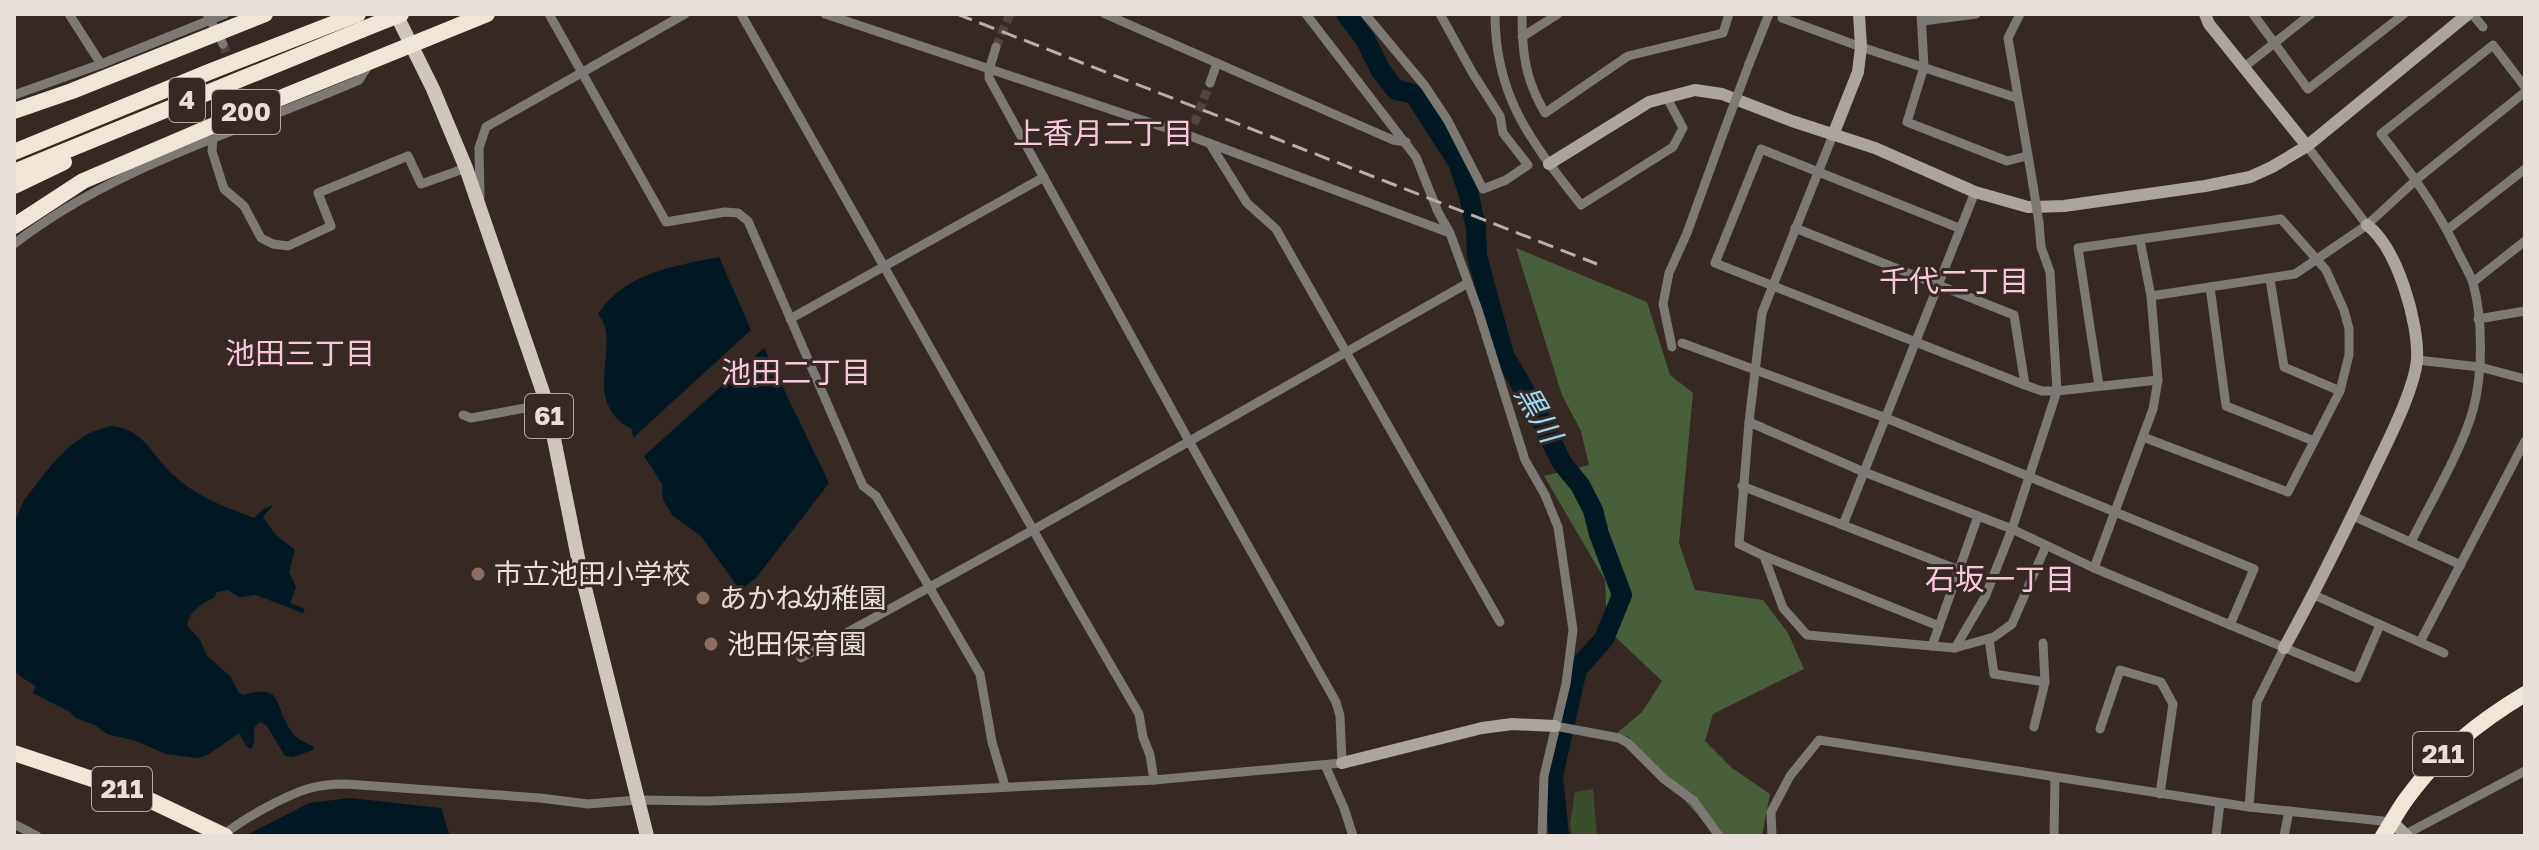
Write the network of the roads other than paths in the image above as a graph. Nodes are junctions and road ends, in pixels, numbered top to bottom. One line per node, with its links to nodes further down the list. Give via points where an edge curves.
1 (69, 14): 38 (street)
2 (225, 14): 31 (street)
3 (265, 14): 31 (highway)
4 (399, 14): 29 (highway, 4, bridge); 34 (main road, 61)
5 (487, 14): 34 (highway, 200)
6 (549, 14): 42 (street)
7 (685, 14): 42 (street)
8 (741, 14): 81 (street)
9 (825, 14): 41 (street)
10 (1105, 14): 37 (street)
11 (1306, 14): 56 (street)
12 (1365, 14): 13 (street, via 1425,86 1483,189 1528,165 1503,133 1500,116)
13 (1440, 14)
14 (1495, 14): 61 (street, via 1508,96)
15 (1522, 14): 32 (street)
16 (1558, 14): 32 (street)
17 (1729, 14): 32 (street, via 1723,33 1628,56 1545,113 1531,90)
18 (1769, 14): 94 (street, bridge, via 1669,273 1663,304)
19 (1784, 14): 36 (street, via 1782,18)
20 (1859, 14): 36 (street)
21 (1976, 14): 28 (street)
22 (2020, 14): 49 (street, via 2008,38)
23 (2205, 14): 40 (street)
24 (2253, 14): 33 (street)
25 (2311, 14): 33 (street)
26 (2404, 14): 33 (street, via 2308,89)
27 (2470, 14): 30 (street); 58 (street)
28 (1922, 18): 39 (street)
29 (358, 20): 44 (highway, 4); 59 (highway, 4, via 209,72)
30 (2483, 27)
31 (214, 28): 38 (street); 50 (highway)
32 (1522, 37)
33 (2273, 43): 40 (street)
34 (411, 44): 51 (highway, 200); 62 (main road, 61)
35 (996, 47): 41 (street)
36 (1861, 47): 39 (street); 54 (street, via 1858,72)
37 (1217, 63): 43 (street); 56 (street)
38 (101, 64): 47 (street)
39 (1924, 67): 49 (street); 60 (street, via 1907,122 2007,161)
40 (2243, 68): 58 (street)
41 (989, 70): 55 (street); 66 (street)
42 (583, 73): 70 (street, via 486,127 479,148); 90 (street, via 666,222 738,213 748,221)
43 (1210, 83)
44 (217, 88): 64 (highway, 4); 68 (highway)
45 (2525, 89): 67 (street); 67 (street, via 2493,45 2381,134)
46 (242, 93): 51 (street)
47 (14, 95)
48 (1666, 96): 54 (street, via 1695,90 1722,94); 61 (street); 61 (street, via 1683,128 1673,147 1581,205)
49 (2017, 98): 60 (street)
50 (14, 111)
51 (252, 117): 53 (highway, 200)
52 (1194, 124): 55 (street)
53 (213, 132): 62 (street, via 212,151 224,189 244,206 261,238 273,244 288,246 331,226 318,193 408,156 421,184); 72 (highway, 200, via 83,181); 79 (street, via 89,195)
54 (1833, 135): 65 (street); 69 (street)
55 (1190, 136): 57 (street)
56 (1406, 142): 76 (street)
57 (1210, 144): 76 (street); 95 (street, via 1247,203 1276,229)
58 (2307, 146): 69 (street, via 2250,177 2064,206 2028,207); 71 (street)
59 (14, 152)
60 (2027, 156): 103 (street, bridge, via 2050,272)
61 (1549, 164)
62 (466, 168): 70 (main road, 61)
63 (2525, 169): 75 (street)
64 (14, 172)
65 (1818, 172): 73 (street); 74 (street); 86 (street, via 1761,149 1715,263)
66 (1044, 177): 81 (street); 110 (street)
67 (2417, 179): 71 (street); 75 (street)
68 (14, 186)
69 (1975, 192): 74 (street)
70 (480, 210): 105 (main road, 61)
71 (2367, 225): 80 (street); 96 (street, via 2399,272 2412,315)
72 (14, 226)
73 (1795, 228): 85 (street); 86 (street)
74 (1959, 228): 85 (street)
75 (2447, 230): 83 (street)
76 (1450, 233): 84 (street)
77 (2140, 240): 80 (street, via 2281,219); 88 (street); 102 (street, via 2078,248)
78 (2525, 241): 83 (street)
79 (14, 244)
80 (2316, 260): 82 (street, via 2295,274); 104 (street, via 2326,270 2349,329)
81 (885, 266): 90 (street); 121 (street)
82 (2270, 279): 87 (street); 104 (street, via 2284,367)
83 (2473, 282): 91 (street)
84 (1468, 283): 95 (street); 144 (street, via 1525,460 1558,527 1573,630)
85 (1937, 285): 92 (street); 101 (street, via 2014,315)
86 (1773, 286): 92 (street); 98 (street, via 1762,313)
87 (2210, 287): 88 (street); 111 (street, via 2226,406)
88 (2151, 296): 100 (street)
89 (2525, 311): 91 (street)
90 (790, 319): 128 (street, via 863,486 876,496)
91 (2478, 319): 97 (street)
92 (1914, 342): 101 (street); 107 (street)
93 (1682, 343): 98 (street)
94 (1672, 347)
95 (1347, 351): 110 (street); 130 (street)
96 (2417, 360): 97 (street); 118 (street, via 2395,427)
97 (2480, 367): 99 (street); 122 (street, via 2473,410)
98 (1757, 368): 107 (street); 108 (street)
99 (2525, 379)
100 (2158, 380): 102 (street); 109 (street)
101 (2025, 385): 103 (street)
102 (2099, 386): 103 (street)
103 (2057, 391): 114 (street)
104 (2340, 391): 111 (street)
105 (547, 404): 106 (street, via 471,418); 155 (main road, 61, via 580,568)
106 (463, 415)
107 (1886, 418): 113 (street); 114 (street)
108 (1749, 422): 113 (street); 115 (street)
109 (2143, 437): 111 (street, via 2288,492); 116 (street)
110 (1189, 441): 121 (street); 148 (street, via 1336,702)
111 (2314, 441)
112 (2525, 441): 125 (street)
113 (1864, 472): 117 (street); 119 (street)
114 (2030, 475): 116 (street); 120 (street)
115 (1742, 486): 119 (street); 124 (street, via 1739,544)
116 (2115, 512): 126 (street); 131 (street, via 2254,569)
117 (1978, 516): 120 (street); 127 (street)
118 (2353, 516): 122 (street); 129 (street)
119 (1843, 525): 127 (street)
120 (2012, 529): 123 (street); 138 (street, via 1985,597)
121 (1033, 530): 128 (street); 152 (street, via 1139,714)
122 (2411, 542): 125 (street)
123 (2046, 546): 126 (street); 134 (street, via 2012,624)
124 (1764, 556): 133 (street); 137 (street, via 1783,608 1807,635)
125 (2461, 565): 135 (street)
126 (2094, 568): 131 (street)
127 (1959, 570): 133 (street)
128 (930, 588): 141 (street); 153 (street, via 980,674)
129 (2314, 595): 132 (street); 139 (street)
130 (1500, 622)
131 (2230, 625): 139 (street)
132 (2380, 625): 135 (street); 139 (street, via 2357,678)
133 (1939, 626): 137 (street)
134 (1989, 639): 138 (street); 142 (street, via 1994,674)
135 (2420, 642): 140 (street)
136 (2043, 643): 142 (street)
137 (1932, 646): 138 (street)
138 (1955, 648)
139 (2284, 648): 157 (street, via 2257,702)
140 (2444, 653)
141 (801, 658)
142 (2045, 682): 145 (street)
143 (2525, 694): 160 (highway, 211, via 2486,717 2440,756)
144 (1558, 726): 148 (street, via 1482,728); 166 (street, via 1544,776); 167 (street, via 1628,743 1694,801)
145 (2034, 727)
146 (2100, 729): 154 (street, via 2120,670 2161,682 2173,704)
147 (16, 757): 161 (highway, 211, via 137,794)
148 (1342, 763): 149 (street)
149 (1325, 765): 152 (street); 165 (street)
150 (2525, 771): 162 (street)
151 (2055, 778): 154 (street); 168 (street, via 1819,740 1790,776 1771,812); 169 (street)
152 (1154, 780): 153 (street)
153 (1005, 786): 155 (street)
154 (2160, 794): 156 (street)
155 (638, 800): 161 (street, via 588,804 323,785 259,812); 164 (main road, 61)
156 (2220, 803): 157 (street); 170 (street)
157 (2249, 807): 158 (street)
158 (2289, 811): 160 (street); 171 (street)
159 (14, 824): 163 (street)
160 (2388, 829): 162 (street)
161 (224, 835)
162 (2407, 835)
163 (37, 836)
164 (647, 836)
165 (1353, 836)
166 (1542, 836)
167 (1719, 836)
168 (1772, 836)
169 (2054, 836)
170 (2216, 836)
171 (2284, 836)

